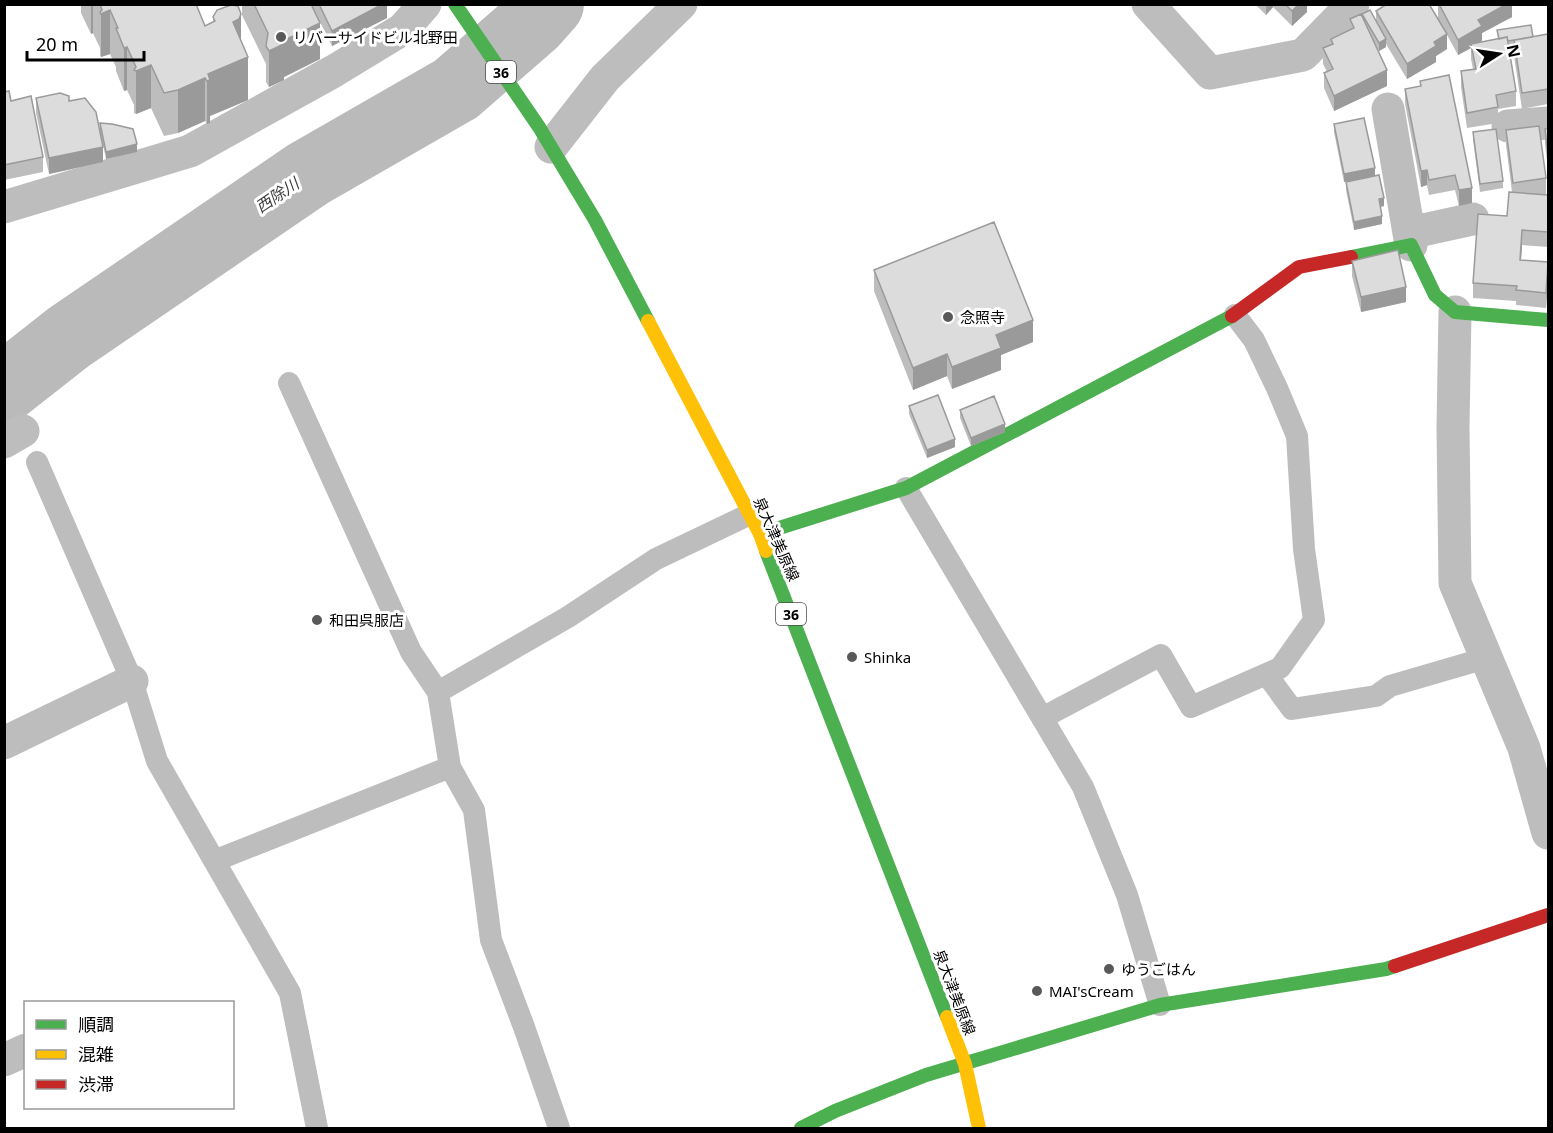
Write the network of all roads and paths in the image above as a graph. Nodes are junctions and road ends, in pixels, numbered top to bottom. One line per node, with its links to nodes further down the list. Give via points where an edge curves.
1 (425, 4): 10 (street, via 403,29 190,151)
2 (455, 4): 9 (street, 泉大津美原線 / 36)
3 (681, 4): 9 (street)
4 (1148, 4): 5 (street, via 1210,73 1303,55)
5 (1353, 4)
6 (1388, 108): 12 (street)
7 (1548, 123): 8 (street)
8 (1508, 126)
9 (545, 137): 19 (street, 泉大津美原線 / 36, via 596,220)
10 (4, 207)
11 (1473, 219): 12 (street)
12 (1410, 239): 13 (street, via 1434,295); 14 (street, via 1299,267)
13 (1455, 312): 15 (street); 20 (street, via 1455,583)
14 (1235, 315): 18 (street); 21 (lane, via 1254,340 1297,436 1304,549 1314,620 1280,668)
15 (1548, 320)
16 (289, 383): 23 (lane, via 411,652)
17 (37, 462): 22 (lane)
18 (906, 488): 19 (street); 24 (lane)
19 (755, 524): 23 (lane, via 656,559 568,617); 33 (street, 泉大津美原線 / 36)
20 (1486, 657): 21 (lane, via 1390,686 1377,696 1292,709); 27 (street, via 1524,748)
21 (1267, 675): 24 (lane, via 1191,707 1161,655)
22 (132, 681): 25 (street); 28 (lane, via 157,760)
23 (438, 692): 26 (lane)
24 (1042, 718): 30 (lane, via 1083,787 1127,895)
25 (4, 743)
26 (450, 767): 28 (lane); 35 (lane, via 474,810 491,940)
27 (1548, 834)
28 (214, 861): 34 (lane, via 290,993)
29 (1548, 915): 30 (street, via 1386,969)
30 (1160, 1005): 33 (street)
31 (24, 1051): 32 (street)
32 (4, 1060)
33 (965, 1064): 36 (street, via 926,1075); 37 (street, 泉大津美原線 / 36)
34 (317, 1128)
35 (560, 1128)
36 (801, 1128)
37 (979, 1128)

